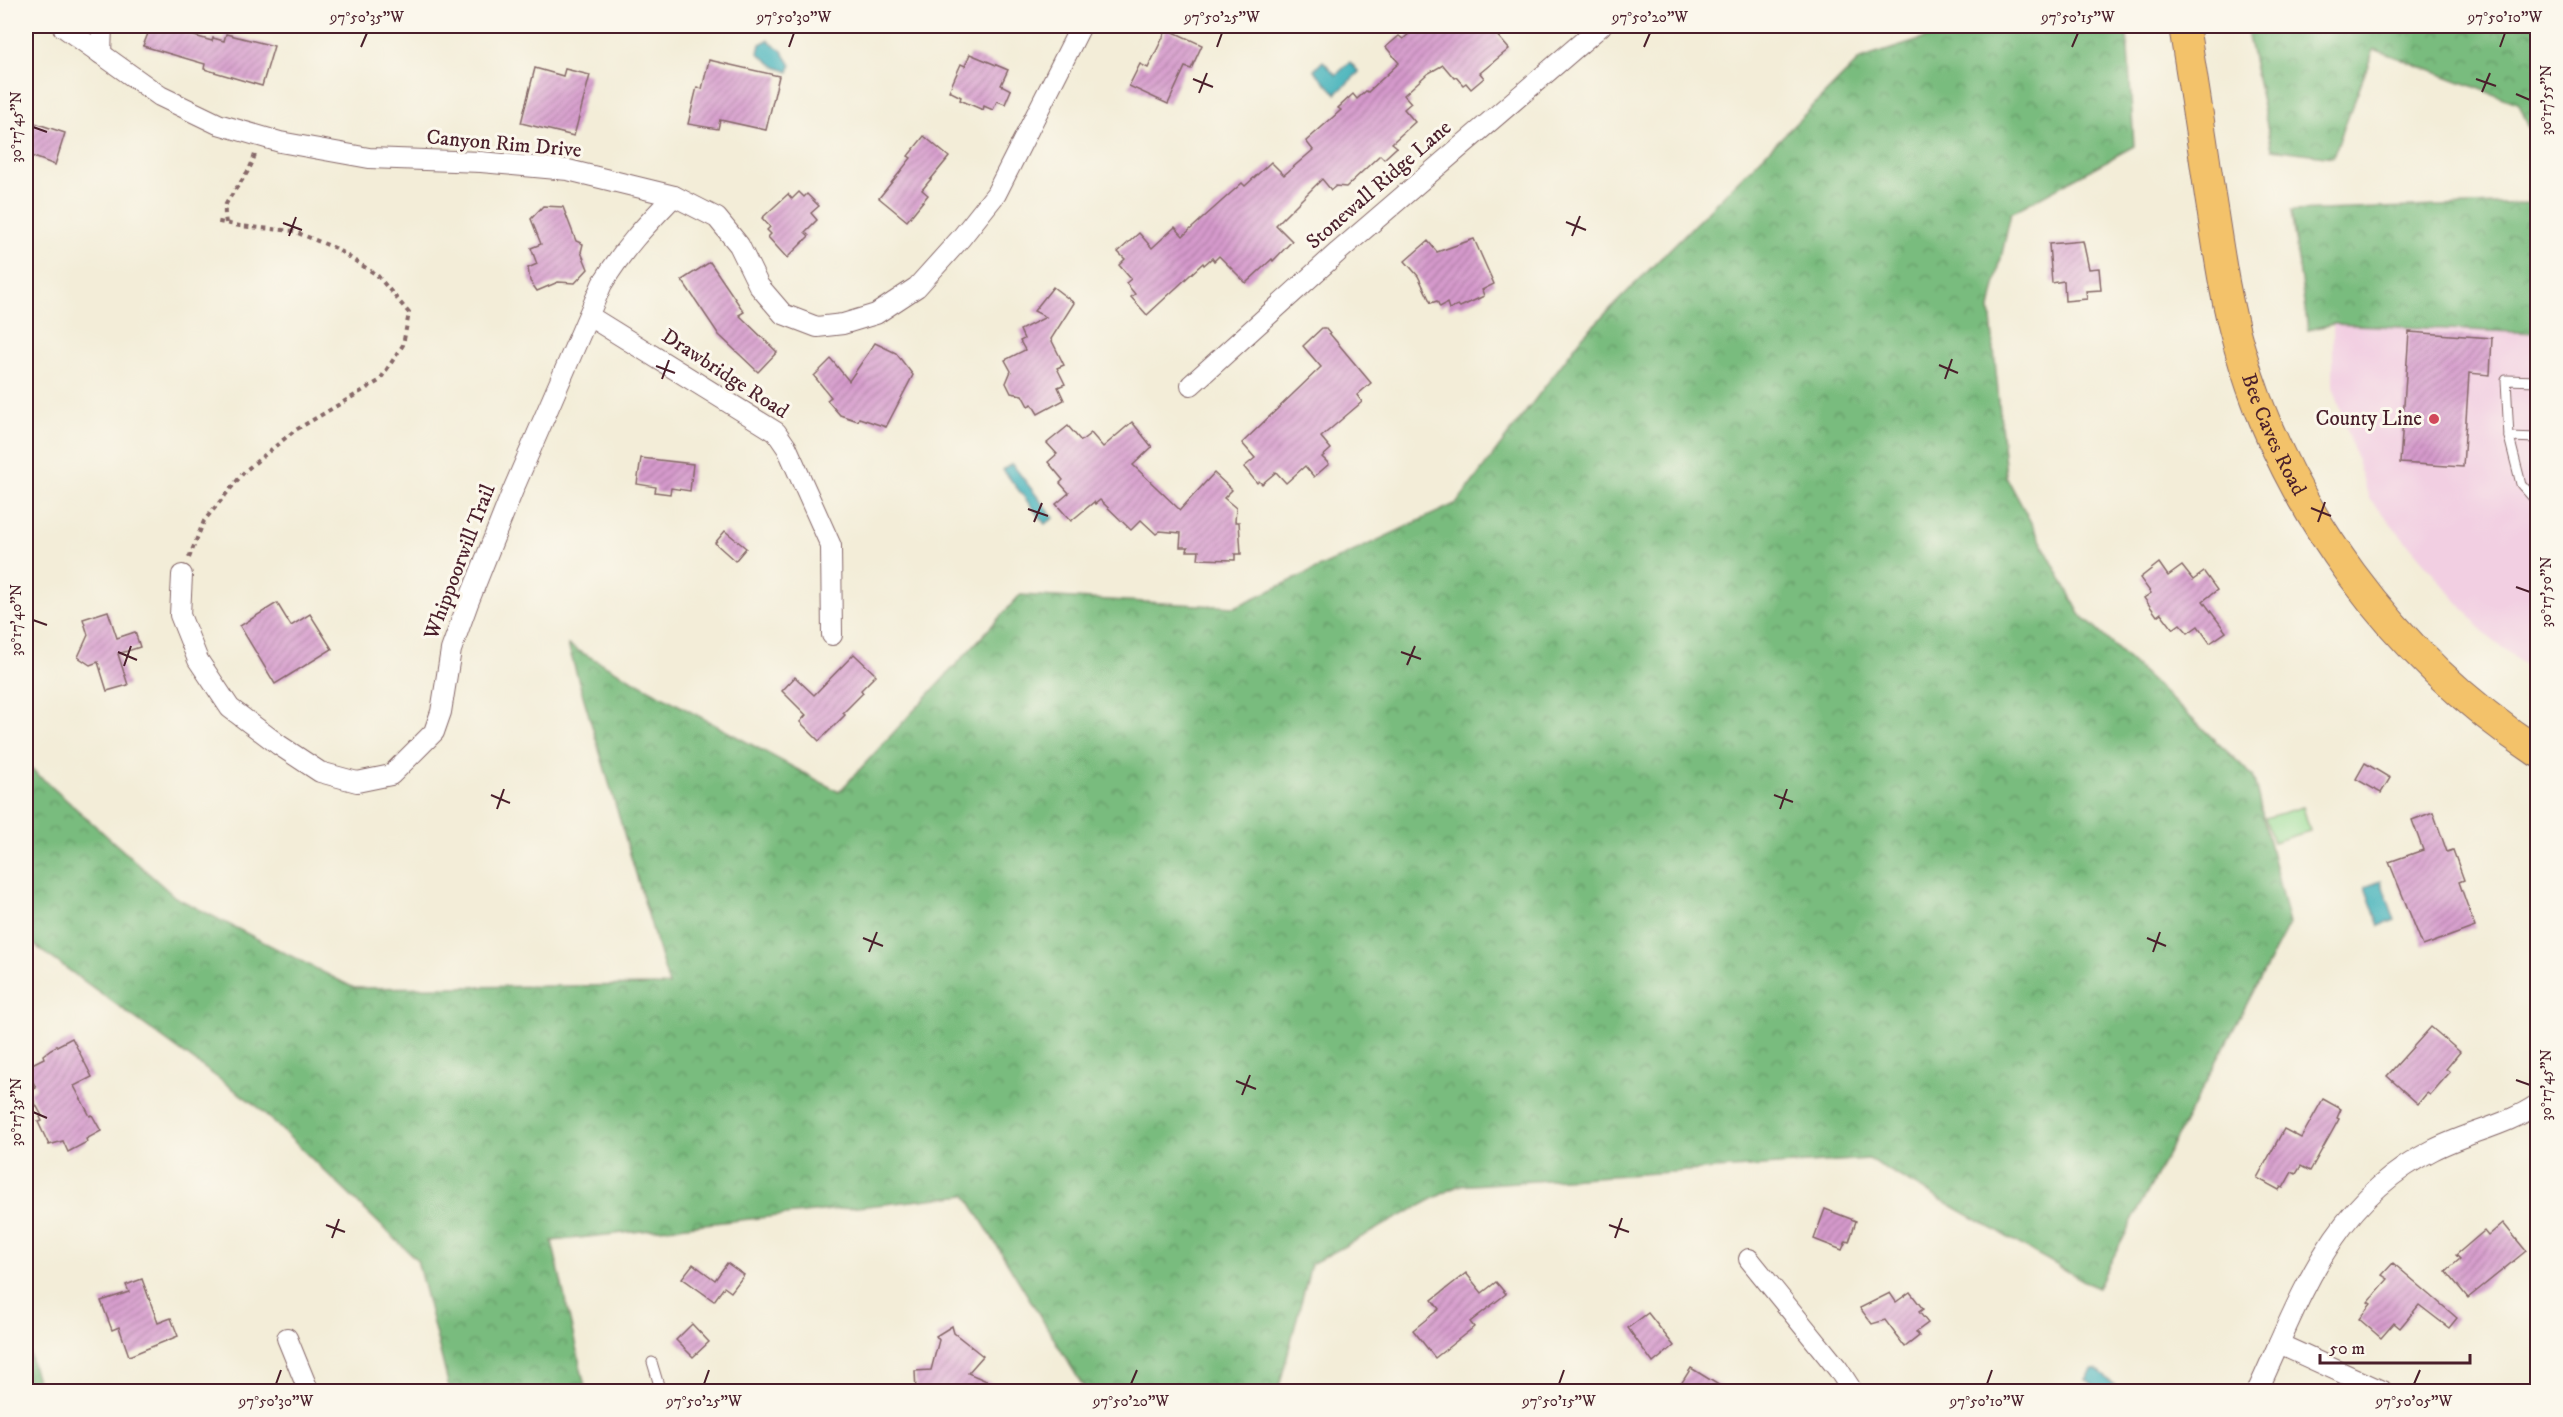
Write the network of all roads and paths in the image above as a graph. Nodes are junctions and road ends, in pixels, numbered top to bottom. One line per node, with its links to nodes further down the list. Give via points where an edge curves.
1 (62, 26): 6 (street, Canyon Rim Drive)
2 (102, 26): 6 (street)
3 (1081, 26): 8 (street, Canyon Rim Drive, via 996,194 916,287 876,314 817,327 783,314 759,286 739,245 717,218)
4 (1601, 26): 13 (street, Stonewall Ridge Lane, via 1338,252)
5 (2184, 26): 19 (main road, Bee Caves Road, via 2219,256 2237,342 2258,404 2289,472 2333,548 2388,619 2502,729)
6 (101, 54): 7 (street, Canyon Rim Drive, via 160,96 218,124)
7 (260, 136): 8 (street, Canyon Rim Drive, via 369,158 568,170); 10 (path, via 252,166 225,206)
8 (674, 196): 11 (street, Whippoorwill Trail, via 618,257)
9 (214, 220): 10 (path)
10 (226, 223): 17 (path, via 293,231 334,248 377,275 409,313 403,345 379,381 294,431 244,471 204,521)
11 (589, 316): 17 (street, Whippoorwill Trail, via 468,603 451,650 434,732 391,775 357,782 320,772 230,708 198,660 180,615); 18 (street, Drawbridge Road, via 776,432 831,546)
12 (2538, 381): 14 (lane, via 2506,380)
13 (1191, 385)
14 (2509, 437): 15 (lane); 16 (lane, via 2521,484)
15 (2538, 438)
16 (2538, 503)
17 (182, 575)
18 (832, 635)
19 (2538, 752)
20 (2538, 1104): 23 (street, via 2520,1116 2434,1149 2394,1173 2365,1197 2311,1273)
21 (1749, 1259): 27 (street)
22 (286, 1338): 25 (street)
23 (2279, 1344): 28 (street); 29 (street)
24 (652, 1362): 26 (lane)
25 (309, 1392)
26 (661, 1392)
27 (1853, 1392)
28 (2257, 1392)
29 (2384, 1392)

